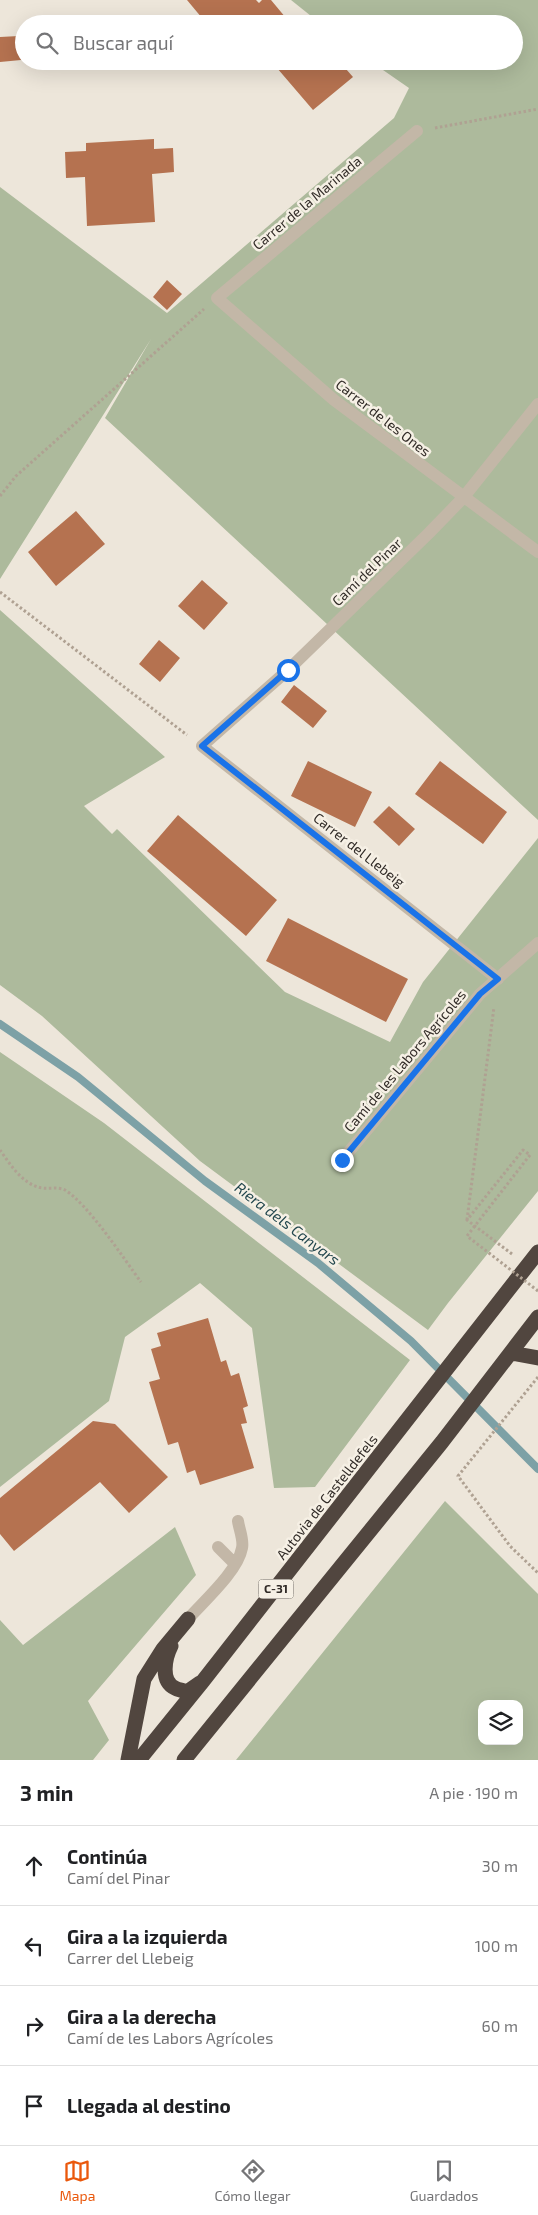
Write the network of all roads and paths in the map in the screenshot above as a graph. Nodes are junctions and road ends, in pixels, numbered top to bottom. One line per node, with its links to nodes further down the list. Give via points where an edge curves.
1 (538, 109): 2 (path)
2 (417, 131): 3 (street, Carrer de la Marinada)
3 (217, 298): 5 (path, via 16,476); 6 (street, Carrer de les Ones, via 334,400)
4 (538, 404): 6 (street, Camí del Pinar)
5 (0, 496)
6 (463, 498): 7 (street, Carrer de les Ones); 9 (street, Camí del Pinar, via 288,670)
7 (538, 552)
8 (0, 592): 9 (path)
9 (202, 746): 11 (street, Carrer del Llebeig)
10 (538, 943): 11 (street, Camí de les Labors Agrícoles)
11 (498, 979): 13 (street, Camí de les Labors Agrícoles, via 480,994); 14 (path)
12 (0, 1150): 17 (path, via 17,1174 37,1187 63,1189 77,1200)
13 (342, 1160)
14 (468, 1220): 16 (path); 18 (path, bridge, via 523,1150 530,1155 467,1236)
15 (538, 1252): 16 (highway, Autovia de Castelldefels / C-31)
16 (527, 1266): 28 (highway, Autovia de Castelldefels / C-31)
17 (141, 1282)
18 (538, 1292)
19 (538, 1317): 20 (highway, C-31)
20 (511, 1353): 21 (highway); 31 (highway, C-31)
21 (538, 1358)
22 (538, 1377): 26 (path, via 458,1476 510,1546)
23 (238, 1521): 25 (street, via 243,1546)
24 (218, 1547): 25 (street)
25 (235, 1564): 27 (street)
26 (538, 1573)
27 (188, 1619): 28 (highway, via 169,1649 165,1662 168,1682 173,1688 187,1692); 29 (highway, via 144,1679)
28 (204, 1681): 30 (highway, Autovia de Castelldefels / C-31)
29 (128, 1760)
30 (139, 1760)
31 (184, 1760)

